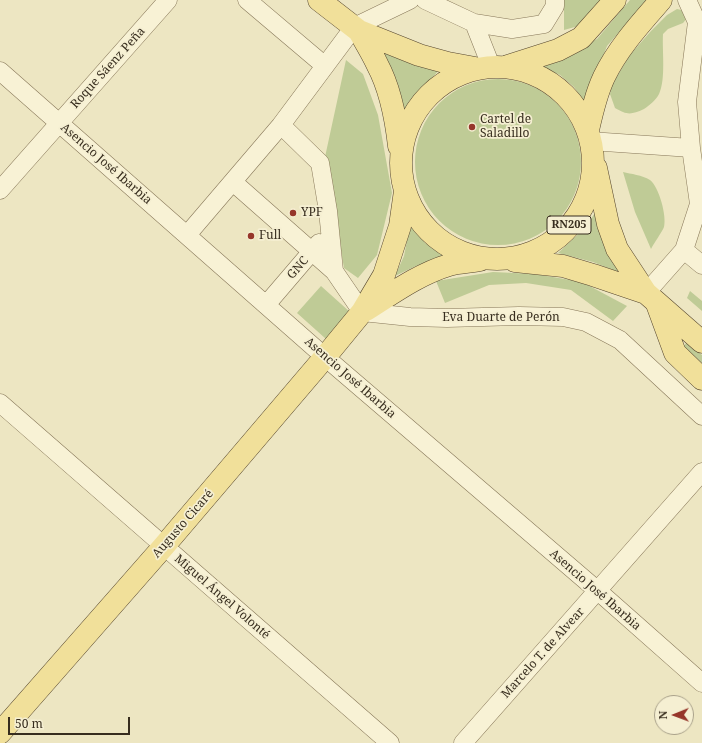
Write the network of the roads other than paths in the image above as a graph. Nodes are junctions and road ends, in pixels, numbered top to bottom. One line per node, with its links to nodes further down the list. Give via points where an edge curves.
1 (168, 0): 15 (street, Roque Sáenz Peña)
2 (247, 0): 12 (street)
3 (319, 0): 11 (main road, RN205)
4 (410, 0): 11 (street)
5 (426, 0): 10 (street)
6 (555, 0): 10 (street, via 555,6 544,24 512,29)
7 (615, 0): 13 (main road, via 581,38 558,50)
8 (661, 0): 17 (main road, via 626,42 604,77 595,98)
9 (687, 0): 18 (street, via 697,22 687,102)
10 (474, 23): 13 (street)
11 (356, 29): 12 (street); 13 (main road, RN205, via 419,55 448,63); 19 (main road, RN205, via 378,65 387,89)
12 (325, 66): 16 (street)
13 (491, 67): 17 (main road, RN205, via 534,73 557,87 576,106); 19 (main road, RN205, via 447,80 424,100 408,125)
14 (0, 71): 15 (street, Asencio José Ibarbia)
15 (59, 123): 21 (street, Roque Sáenz Peña); 24 (street, Asencio José Ibarbia)
16 (281, 125): 20 (street); 23 (street, via 320,163)
17 (590, 141): 18 (street); 27 (main road, RN205, via 592,182 581,211 561,236 534,252); 30 (main road, RN205, via 608,224 617,249)
18 (691, 148): 25 (street, via 699,204)
19 (401, 155): 22 (main road, RN205)
20 (233, 182): 24 (street); 26 (street)
21 (0, 190)
22 (405, 191): 27 (main road, RN205, via 417,217 436,238 460,252); 32 (main road, via 400,226 384,275)
23 (330, 231): 26 (street, GNC); 29 (street)
24 (187, 235): 31 (street, Asencio José Ibarbia)
25 (684, 250): 28 (street); 30 (street)
26 (312, 252): 29 (street); 31 (street, GNC)
27 (496, 259): 30 (main road, RN205, via 563,266); 32 (main road, via 450,265 427,273)
28 (702, 265)
29 (334, 271): 32 (street)
30 (651, 298): 33 (main road, RN205); 35 (main road, via 675,353)
31 (266, 305): 34 (street, Asencio José Ibarbia)
32 (362, 312): 34 (main road, Augusto Cicaré); 37 (street, Eva Duarte de Perón, via 417,318 563,317 586,322 620,340)
33 (702, 342)
34 (325, 357): 39 (main road, Augusto Cicaré); 40 (street, Asencio José Ibarbia)
35 (702, 379)
36 (0, 403): 39 (street, Miguel Ángel Volonté)
37 (702, 416)
38 (702, 472): 40 (street, Marcelo T. de Alvear)
39 (164, 546): 42 (main road, Augusto Cicaré); 43 (street, Miguel Ángel Volonté)
40 (598, 591): 41 (street, Asencio José Ibarbia); 44 (street, Marcelo T. de Alvear)
41 (702, 683)
42 (0, 733)
43 (390, 743)
44 (463, 743)

